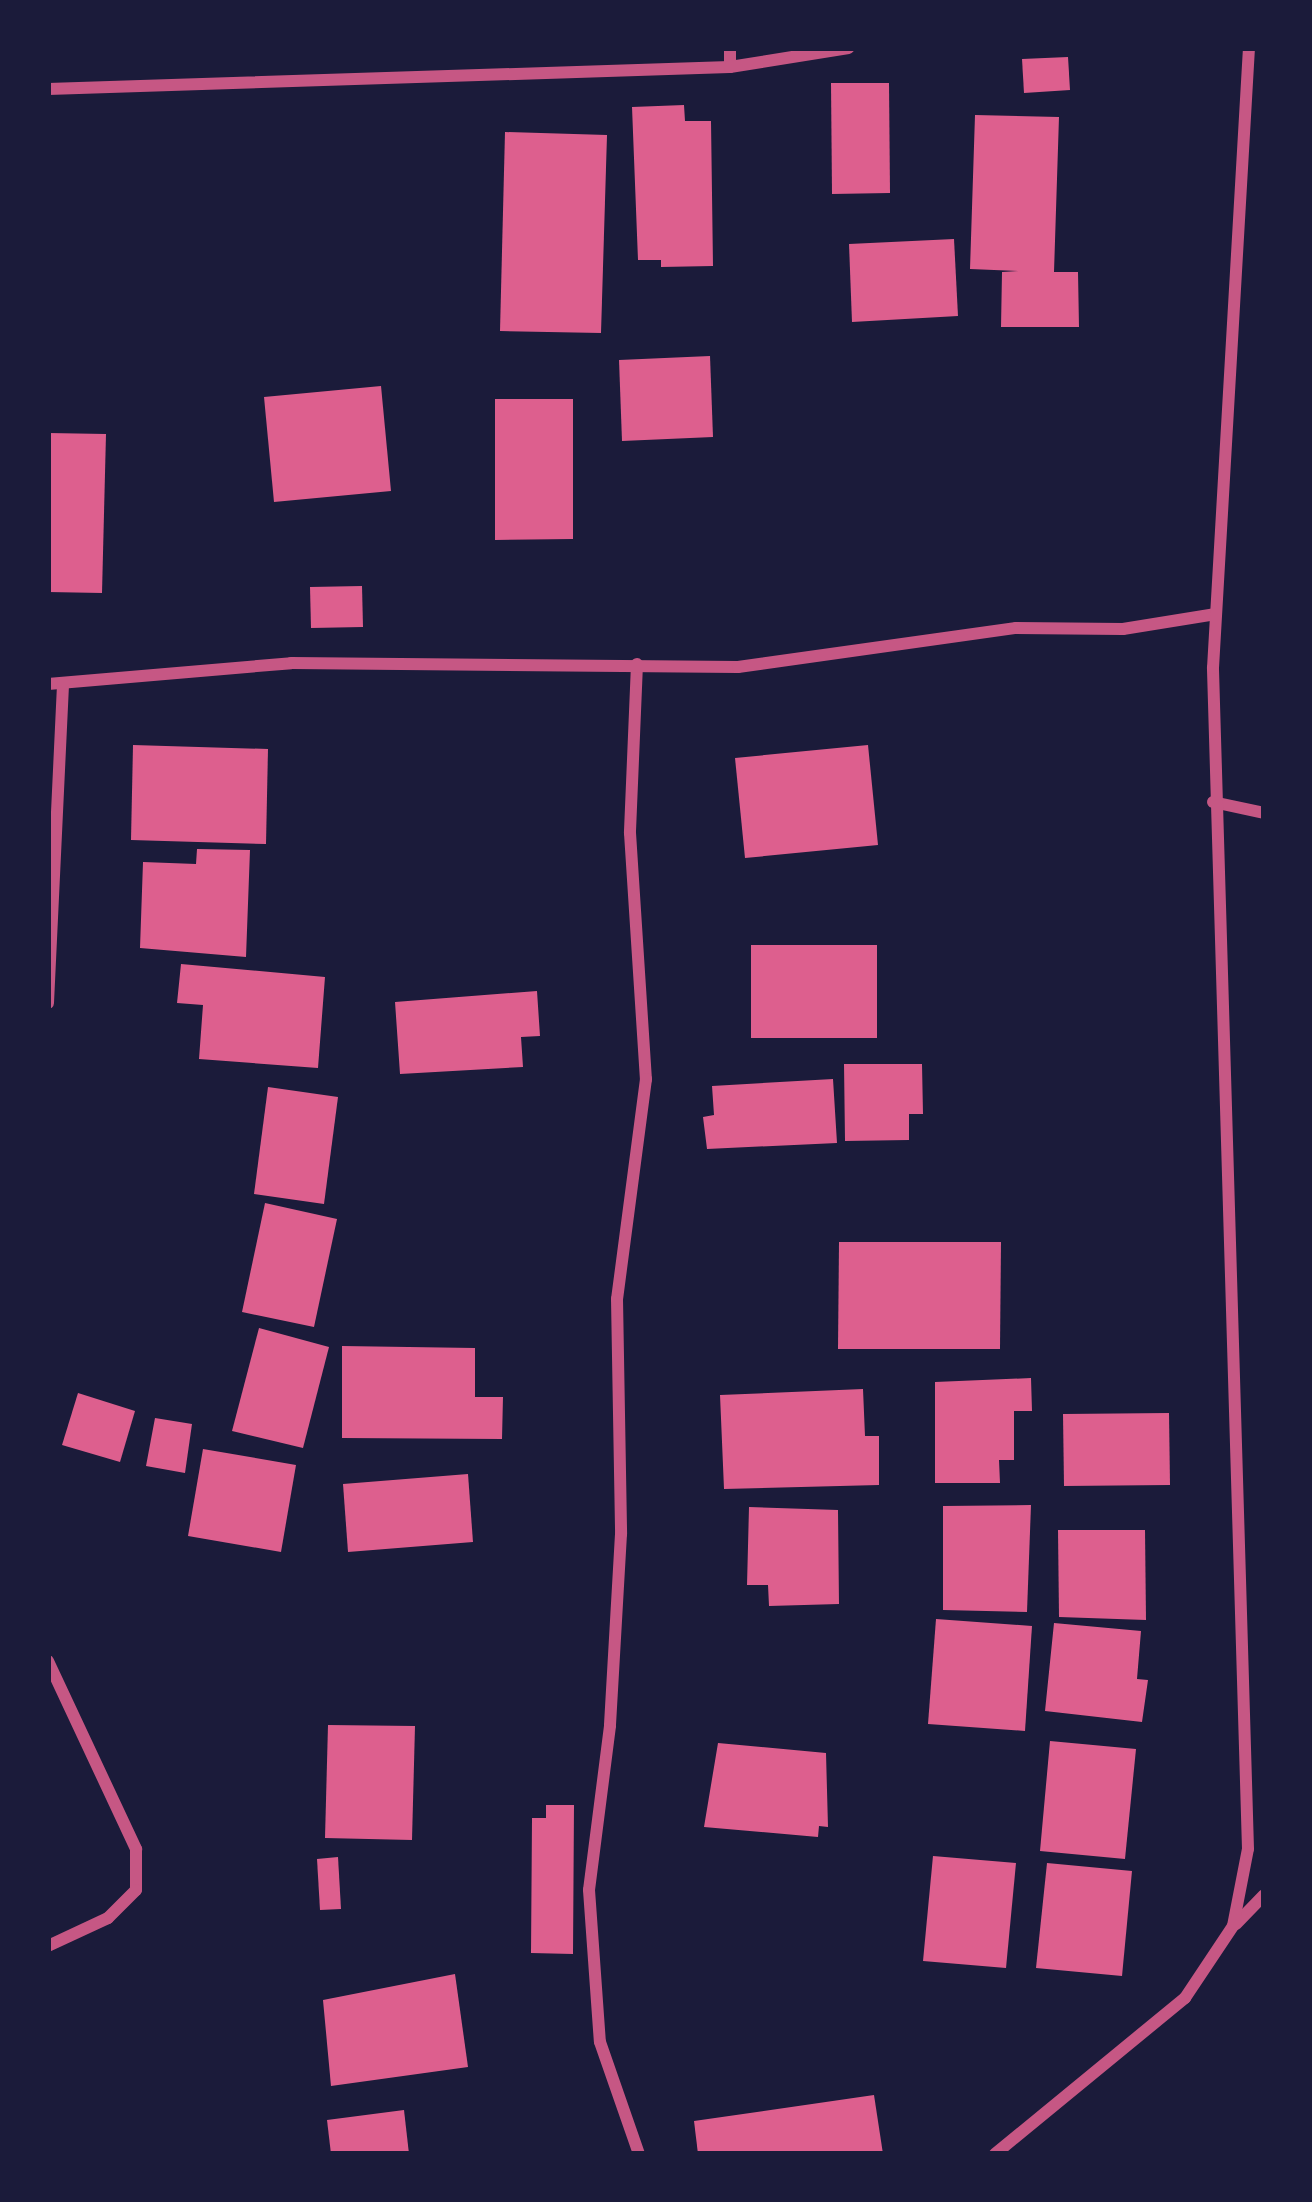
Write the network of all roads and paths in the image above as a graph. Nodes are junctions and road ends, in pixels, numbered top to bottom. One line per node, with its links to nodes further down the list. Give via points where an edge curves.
1 (730, 48): 4 (street)
2 (848, 48): 4 (street)
3 (1249, 48): 6 (street)
4 (730, 67): 5 (street)
5 (48, 89)
6 (1216, 614): 7 (street, via 1123,629 1016,628 738,667); 10 (street)
7 (638, 664): 8 (street, via 291,663); 17 (street, via 630,833 646,1078 616,1299 621,1534 610,1726 589,1890 600,2042)
8 (63, 683): 9 (street); 12 (street)
9 (48, 684)
10 (1213, 802): 11 (street); 15 (street, via 1248,1849)
11 (1264, 813)
12 (48, 1003)
13 (48, 1661): 16 (street, via 136,1849 136,1890 108,1918)
14 (1264, 1895): 15 (street)
15 (1233, 1927): 18 (street, via 1185,1998)
16 (48, 1946)
17 (639, 2154)
18 (994, 2154)

